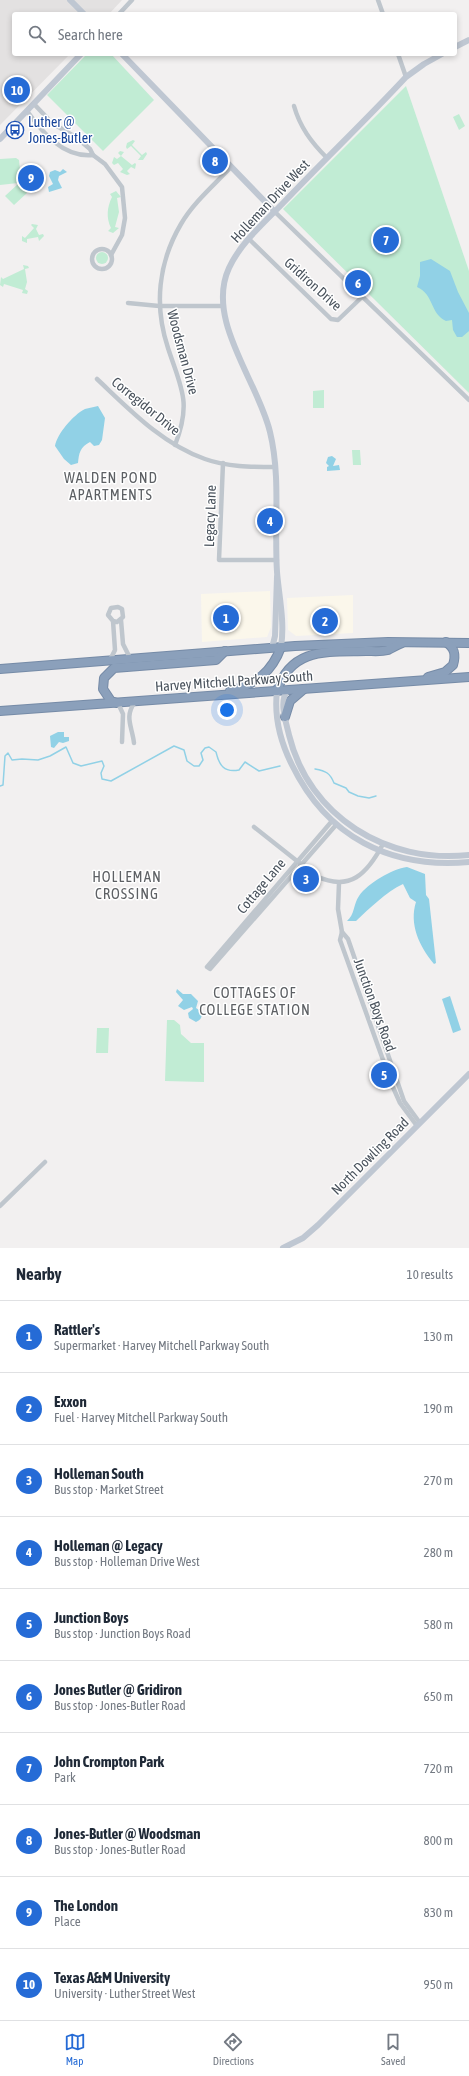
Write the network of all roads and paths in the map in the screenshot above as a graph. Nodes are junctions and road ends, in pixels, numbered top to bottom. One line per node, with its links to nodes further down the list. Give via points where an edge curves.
1 (70, 0): 4 (street)
2 (132, 0): 5 (street)
3 (378, 0): 6 (street)
4 (82, 12)
5 (121, 12)
6 (382, 12)
7 (469, 40): 8 (street)
8 (457, 46)
9 (79, 56): 14 (street)
10 (124, 56): 20 (street)
11 (399, 56): 13 (street)
12 (438, 56): 13 (street, Holleman Drive West)
13 (406, 77): 19 (street, Holleman Drive West)
14 (34, 104): 16 (street); 18 (street, via 52,123 77,138)
15 (294, 106): 19 (street, via 306,134)
16 (27, 111): 17 (street); 18 (street, via 48,138 60,147 80,154)
17 (0, 139)
18 (93, 155): 23 (street, via 104,164 122,187 125,218 122,234)
19 (327, 158): 21 (street, Holleman Drive West)
20 (231, 167): 21 (street); 26 (street, Woodsman Drive, via 181,224 166,254)
21 (275, 212): 22 (street, Holleman Drive West); 24 (street)
22 (250, 239): 24 (street, Gridiron Drive, via 331,319 343,318); 27 (street, Holleman Drive West, via 235,255 228,270)
23 (110, 254): 23 (street, via 108,251 100,250 93,255 92,263 98,268 106,268 111,262)
24 (362, 297): 29 (street)
25 (128, 303): 26 (street)
26 (159, 306): 27 (street); 30 (street, Woodsman Drive, via 164,336 184,392 184,418)
27 (222, 306): 32 (street, Holleman Drive West, via 227,328 268,424)
28 (97, 379): 30 (street, Corregidor Drive, via 145,423)
29 (469, 400)
30 (175, 445): 31 (street, Corregidor Drive, via 204,459)
31 (223, 463): 32 (street, Corregidor Drive); 33 (street, Legacy Lane, via 219,560)
32 (275, 467): 33 (street, Holleman Drive West)
33 (277, 560): 39 (street, Holleman Drive West, via 281,601)
34 (120, 620): 35 (street); 35 (street, via 123,615 122,609 114,607 108,612); 41 (street, via 124,650)
35 (113, 621): 42 (street, via 115,650)
36 (404, 642): 37 (highway); 39 (highway); 47 (highway, via 387,650 330,652 307,656 286,672)
37 (446, 642): 38 (highway); 45 (highway, via 454,649 453,665 445,672)
38 (469, 643)
39 (276, 647): 40 (highway); 49 (highway, via 269,670 254,683)
40 (225, 651): 41 (highway); 51 (highway, via 216,660 114,668 104,678 103,689 111,701)
41 (130, 658): 42 (highway)
42 (110, 660): 43 (highway)
43 (0, 669)
44 (469, 677): 45 (highway, Harvey Mitchell Parkway South)
45 (418, 681): 46 (highway, Harvey Mitchell Parkway South)
46 (304, 689): 48 (highway, Harvey Mitchell Parkway South); 53 (highway, via 290,701)
47 (278, 691): 48 (highway, Harvey Mitchell Parkway South); 49 (highway, Harvey Mitchell Parkway South); 56 (street, via 278,719 287,755 318,807)
48 (287, 691): 53 (street, via 284,699)
49 (211, 696): 50 (highway, Harvey Mitchell Parkway South)
50 (135, 702): 51 (highway, Harvey Mitchell Parkway South); 55 (street, via 129,711)
51 (118, 703): 52 (highway, Harvey Mitchell Parkway South); 54 (street, via 123,714)
52 (0, 711)
53 (285, 717): 58 (street, via 291,745 305,779 346,823)
54 (122, 742)
55 (134, 743)
56 (334, 823): 59 (street, via 359,841); 61 (street, Cottage Lane); 63 (street, Cottage Lane)
57 (254, 827): 61 (street)
58 (382, 844): 59 (street); 60 (street, via 418,854)
59 (379, 850): 62 (street, via 395,857 419,862); 66 (street, via 365,871 356,878)
60 (469, 855)
61 (296, 861): 63 (street); 64 (street, Cottage Lane)
62 (469, 862)
63 (301, 865): 65 (street, Cottage Lane); 66 (street, via 316,876)
64 (281, 878): 65 (street); 65 (street, Cottage Lane, via 209,968)
65 (286, 882)
66 (339, 883): 67 (street, Junction Boys Road, via 338,908)
67 (342, 932): 69 (street, Junction Boys Road, via 348,939 404,1101); 69 (street, Junction Boys Road, via 340,940 392,1085 400,1104)
68 (469, 1074): 69 (street, North Dowling Road)
69 (418, 1124): 72 (street, North Dowling Road, via 318,1225 302,1238)
70 (44, 1162): 71 (street)
71 (0, 1206)
72 (283, 1248)

